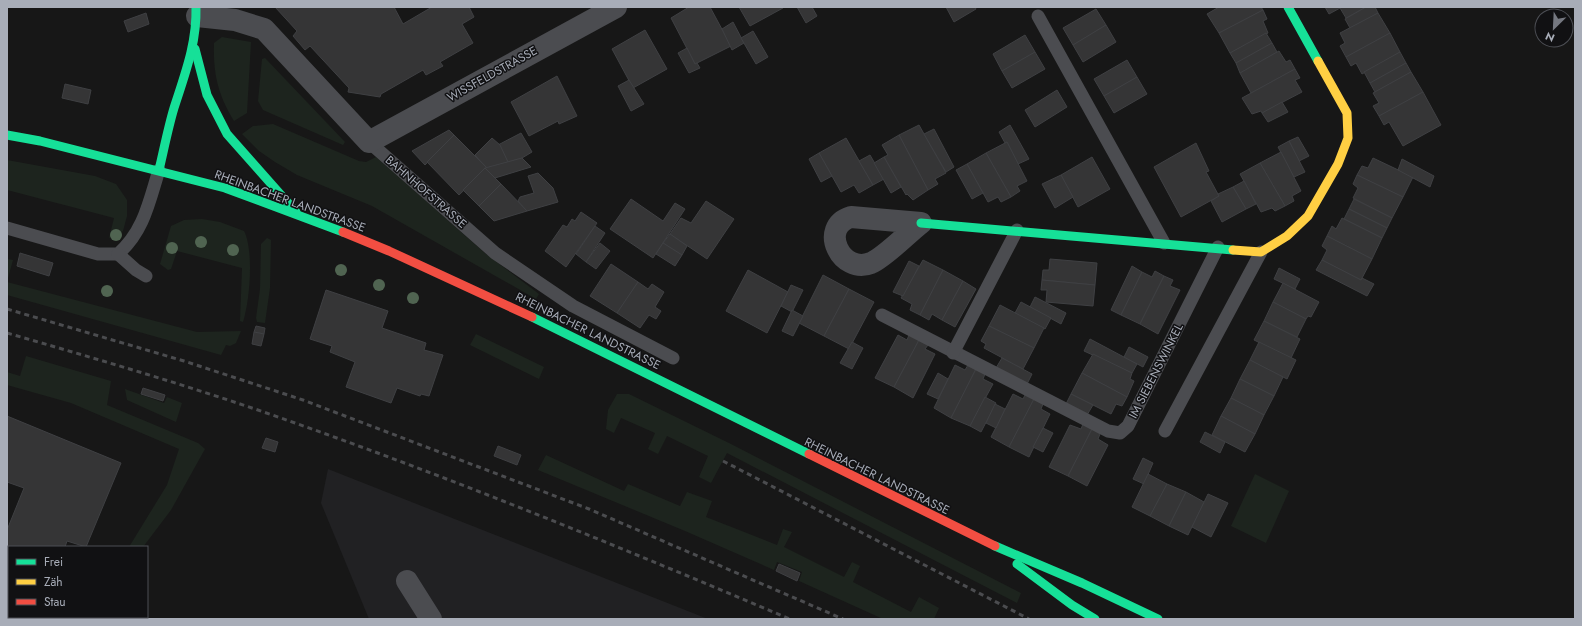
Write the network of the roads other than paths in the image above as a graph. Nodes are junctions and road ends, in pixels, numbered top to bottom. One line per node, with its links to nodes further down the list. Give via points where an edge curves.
1 (616, 7): 7 (street, WISSFELDSTRASSE)
2 (1288, 7): 15 (main road, via 1347,113 1348,138 1338,164 1308,216 1287,236)
3 (196, 12): 5 (main road, BAHNHOFSTRASSE); 7 (street, BAHNHOFSTRASSE, via 264,29)
4 (1038, 16): 13 (lane)
5 (195, 49): 8 (main road, BAHNHOFSTRASSE, via 170,122); 9 (main road, BAHNHOFSTRASSE, via 207,95 227,134)
6 (7, 135): 8 (main road, RHEINBACHER LANDSTRASSE)
7 (368, 142): 20 (lane, BAHNHOFSTRASSE, via 495,253 573,306)
8 (159, 170): 9 (main road, RHEINBACHER LANDSTRASSE, via 225,188); 16 (lane, BAHNHOFSTRASSE, via 140,228 130,243)
9 (298, 214): 22 (main road, RHEINBACHER LANDSTRASSE, via 389,251 510,306)
10 (921, 223): 12 (main road)
11 (7, 228): 16 (lane, via 98,254)
12 (1017, 230): 13 (main road); 19 (lane)
13 (1164, 242): 14 (main road)
14 (1218, 247): 15 (main road); 19 (lane, IM SIEBENSWINKEL, via 1128,426 1120,433 1108,431)
15 (1261, 252): 21 (lane)
16 (118, 254): 17 (lane)
17 (146, 276)
18 (882, 315): 19 (lane, IM SIEBENSWINKEL)
19 (953, 353)
20 (673, 358)
21 (1165, 431)
22 (992, 545): 25 (main road, RHEINBACHER LANDSTRASSE, via 1072,605); 26 (main road, RHEINBACHER LANDSTRASSE)
23 (407, 581): 24 (street)
24 (431, 619)
25 (1095, 619)
26 (1158, 619)

